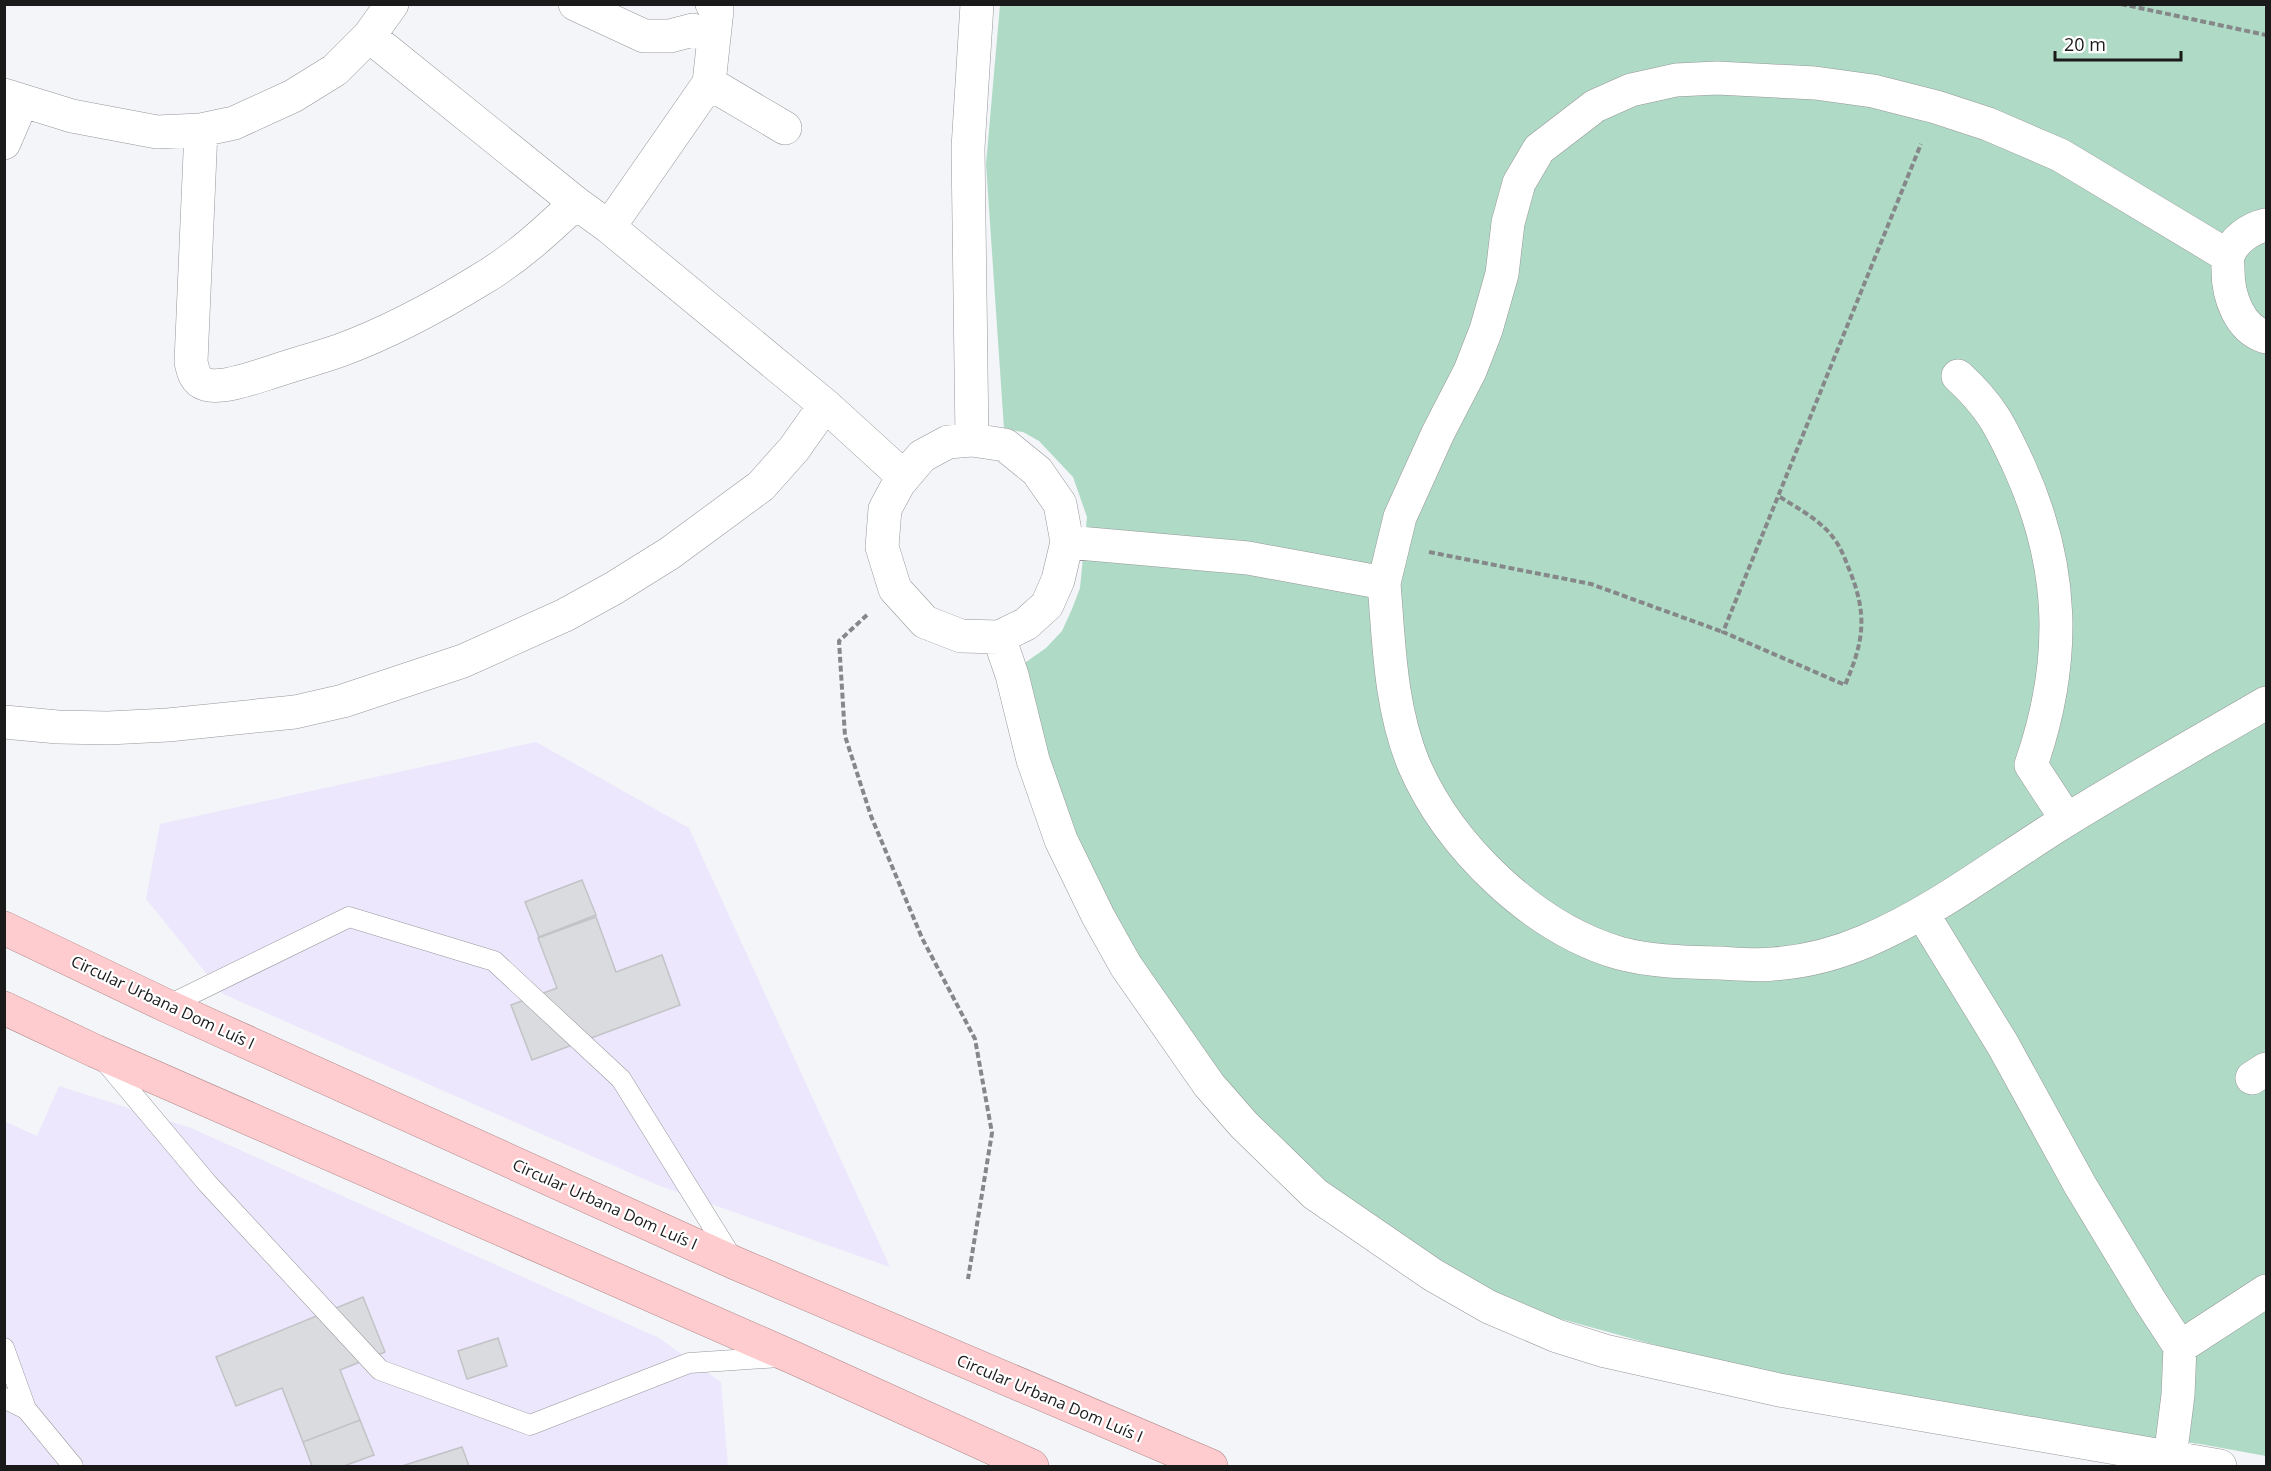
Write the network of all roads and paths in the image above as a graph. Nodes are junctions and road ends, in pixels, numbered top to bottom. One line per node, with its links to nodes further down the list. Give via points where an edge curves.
1 (392, 4): 7 (street)
2 (575, 4): 5 (street, via 644,36 670,36)
3 (977, 4): 21 (street, via 968,148)
4 (2121, 4): 6 (path)
5 (713, 20): 8 (street)
6 (2266, 35)
7 (369, 36): 12 (street, via 335,70 293,96 234,123); 14 (street)
8 (709, 83): 11 (street); 16 (street)
9 (14, 98): 12 (street, via 72,116 157,132); 13 (street)
10 (1936, 107): 17 (street, via 2060,155); 23 (path); 25 (street, via 1872,91 1815,83 1676,80 1631,90 1595,106 1539,149 1519,183 1508,223 1502,274 1486,330 1400,517)
11 (785, 128)
12 (201, 130): 14 (street, via 191,362 196,378 211,386 256,377 341,350 417,316 501,266)
13 (4, 143)
14 (576, 203): 16 (street)
15 (2266, 225): 17 (street, via 2239,239)
16 (609, 227): 20 (street)
17 (2228, 256): 18 (street, via 2228,287 2240,317)
18 (2266, 338)
19 (1958, 376): 32 (street, via 1999,421 2044,528 2055,591 2056,652 2052,694 2031,765)
20 (825, 405): 22 (street); 31 (street, via 761,486 679,546 565,615 463,661 343,701 276,715 108,728)
21 (972, 440): 22 (street, via 948,442 922,456); 24 (street, via 1005,445 1037,471 1060,504)
22 (904, 477): 27 (street, via 885,509 882,547)
23 (1780, 498): 28 (path); 28 (path, via 1807,513 1835,539 1856,585 1861,610 1857,659 1845,685)
24 (1067, 542): 26 (street, via 1248,558); 29 (street, via 1047,605 1026,624)
25 (1393, 545): 26 (street); 28 (path, via 1591,584)
26 (1384, 583): 33 (street, via 1395,701 1414,765 1428,793 1472,854 1507,891 1581,940 1621,953 1674,963 1774,964 1836,952)
27 (895, 589): 29 (street, via 925,622 961,636); 39 (path, via 839,641 845,735 871,816 922,938 975,1039 992,1134)
28 (1723, 632)
29 (999, 637): 46 (street, via 1033,760 1061,840 1125,966 1209,1085 1315,1194 1433,1275 1489,1306 1595,1348 1779,1390)
30 (2266, 704): 32 (street)
31 (4, 722)
32 (2067, 820): 33 (street)
33 (1922, 913): 41 (street, via 2003,1045 2080,1185)
34 (4, 928): 35 (highway, Circular Urbana Dom Luís I)
35 (167, 1006): 38 (highway, Circular Urbana Dom Luís I); 38 (lane, via 349,917 494,961 621,1079)
36 (4, 1008): 37 (highway)
37 (95, 1051): 43 (highway); 43 (lane, via 207,1183 381,1370 530,1425 689,1363)
38 (735, 1263): 49 (highway, Circular Urbana Dom Luís I)
39 (968, 1279)
40 (2266, 1291): 41 (street)
41 (2180, 1347): 46 (street)
42 (4, 1348): 45 (lane)
43 (792, 1357): 48 (highway)
44 (4, 1398): 45 (lane)
45 (26, 1409): 47 (lane)
46 (2170, 1458): 50 (street)
47 (73, 1467)
48 (1032, 1467)
49 (1211, 1467)
50 (2220, 1467)

